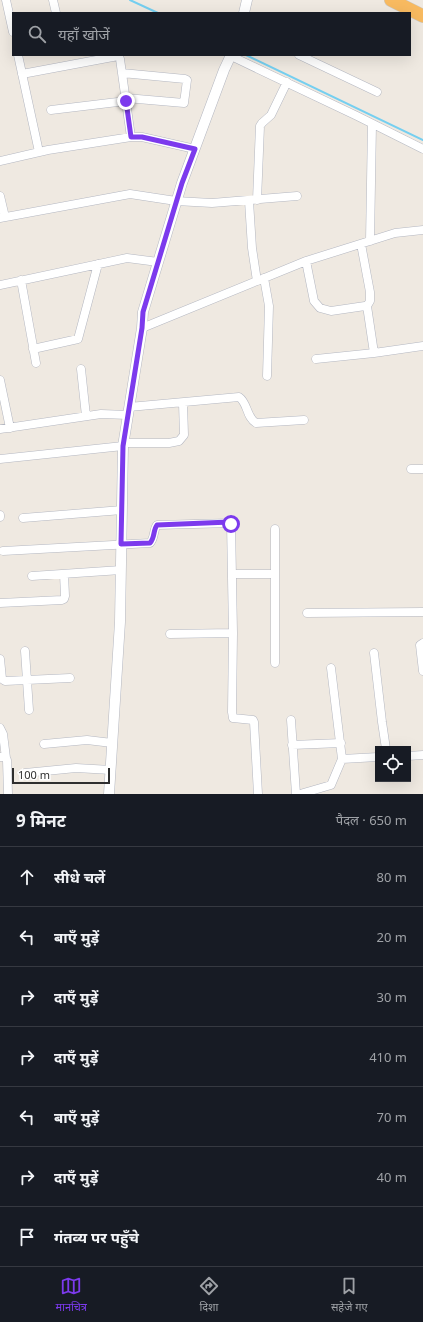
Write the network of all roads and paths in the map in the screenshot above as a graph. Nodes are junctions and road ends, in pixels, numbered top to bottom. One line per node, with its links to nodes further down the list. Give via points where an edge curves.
1 (6, 0): 10 (street)
2 (53, 0): 7 (street)
3 (246, 0): 8 (street)
4 (391, 0): 9 (highway)
5 (410, 0): 6 (highway)
6 (423, 6)
7 (56, 12)
8 (244, 12)
9 (423, 16)
10 (12, 27)
11 (18, 56): 18 (street)
12 (111, 56): 18 (street)
13 (117, 56): 17 (street, via 120,59)
14 (231, 56): 25 (street)
15 (233, 56): 19 (street)
16 (301, 56): 20 (street)
17 (122, 73): 21 (street); 21 (street, via 187,80 184,103)
18 (22, 74): 27 (street)
19 (287, 82): 23 (street); 31 (street, via 271,115 260,126)
20 (377, 92)
21 (126, 100): 22 (street); 24 (street)
22 (51, 110)
23 (372, 124): 26 (street); 35 (street)
24 (131, 137): 25 (street, via 142,137); 27 (street)
25 (195, 149): 32 (street)
26 (423, 149)
27 (39, 152): 28 (street)
28 (0, 161)
29 (0, 196): 33 (street)
30 (297, 196): 31 (street)
31 (253, 200): 32 (street, via 212,203); 41 (street, via 252,248)
32 (176, 201): 33 (street, via 130,194); 38 (street)
33 (2, 218)
34 (423, 230): 35 (street, via 395,233)
35 (370, 241): 36 (street)
36 (361, 244): 37 (street); 43 (street, via 370,292)
37 (306, 261): 41 (street); 43 (street, via 314,301 320,308 331,310)
38 (158, 262): 39 (street, via 127,258); 44 (street, via 143,312)
39 (98, 264): 40 (street); 46 (street, via 78,339)
40 (21, 280): 42 (street); 46 (street)
41 (260, 280): 44 (street); 51 (street, via 269,306)
42 (0, 285)
43 (367, 306): 47 (street)
44 (142, 328): 54 (street)
45 (423, 346): 47 (street)
46 (33, 349): 49 (street)
47 (374, 353): 48 (street)
48 (316, 359)
49 (36, 363)
50 (81, 369): 55 (street)
51 (267, 376)
52 (0, 380): 57 (street)
53 (183, 403): 54 (street); 56 (street, via 239,397 256,423); 59 (street, via 184,435 179,441)
54 (129, 411): 55 (street); 59 (street)
55 (86, 416): 57 (street)
56 (304, 420)
57 (10, 428): 58 (street)
58 (0, 429)
59 (123, 444): 60 (street); 63 (street)
60 (0, 459)
61 (411, 469): 62 (street)
62 (423, 469)
63 (122, 510): 64 (street); 66 (street)
64 (23, 518)
65 (275, 529): 71 (street)
66 (121, 544): 67 (street); 68 (street); 70 (street, via 150,543 157,525 230,522)
67 (3, 551)
68 (121, 570): 69 (street); 90 (street)
69 (64, 574): 72 (street); 73 (street, via 65,596 62,600)
70 (232, 574): 71 (street); 76 (street)
71 (274, 574): 82 (street)
72 (32, 576)
73 (0, 603)
74 (423, 612): 75 (street)
75 (307, 613)
76 (233, 633): 77 (street); 105 (street, via 232,716 236,720 254,722)
77 (170, 634)
78 (423, 643): 84 (street, via 420,645)
79 (25, 652): 86 (street)
80 (374, 653): 94 (street)
81 (0, 659): 86 (street, via 2,680)
82 (275, 663)
83 (331, 668): 91 (street)
84 (423, 672)
85 (70, 678): 86 (street)
86 (27, 681): 87 (street)
87 (29, 710)
88 (291, 720): 93 (street)
89 (0, 728): 98 (street, via 3,734)
90 (112, 743): 92 (street, via 87,740); 100 (street)
91 (341, 743): 93 (street); 99 (street)
92 (44, 744)
93 (292, 745): 106 (street)
94 (386, 746)
95 (423, 755): 96 (street)
96 (411, 756)
97 (375, 757): 99 (street)
98 (3, 758): 103 (street)
99 (342, 759): 102 (street)
100 (111, 770): 101 (street, via 76,768); 104 (street)
101 (25, 773)
102 (331, 785): 107 (street); 108 (street)
103 (8, 794)
104 (109, 794)
105 (258, 794)
106 (296, 794)
107 (300, 794)
108 (334, 794)

